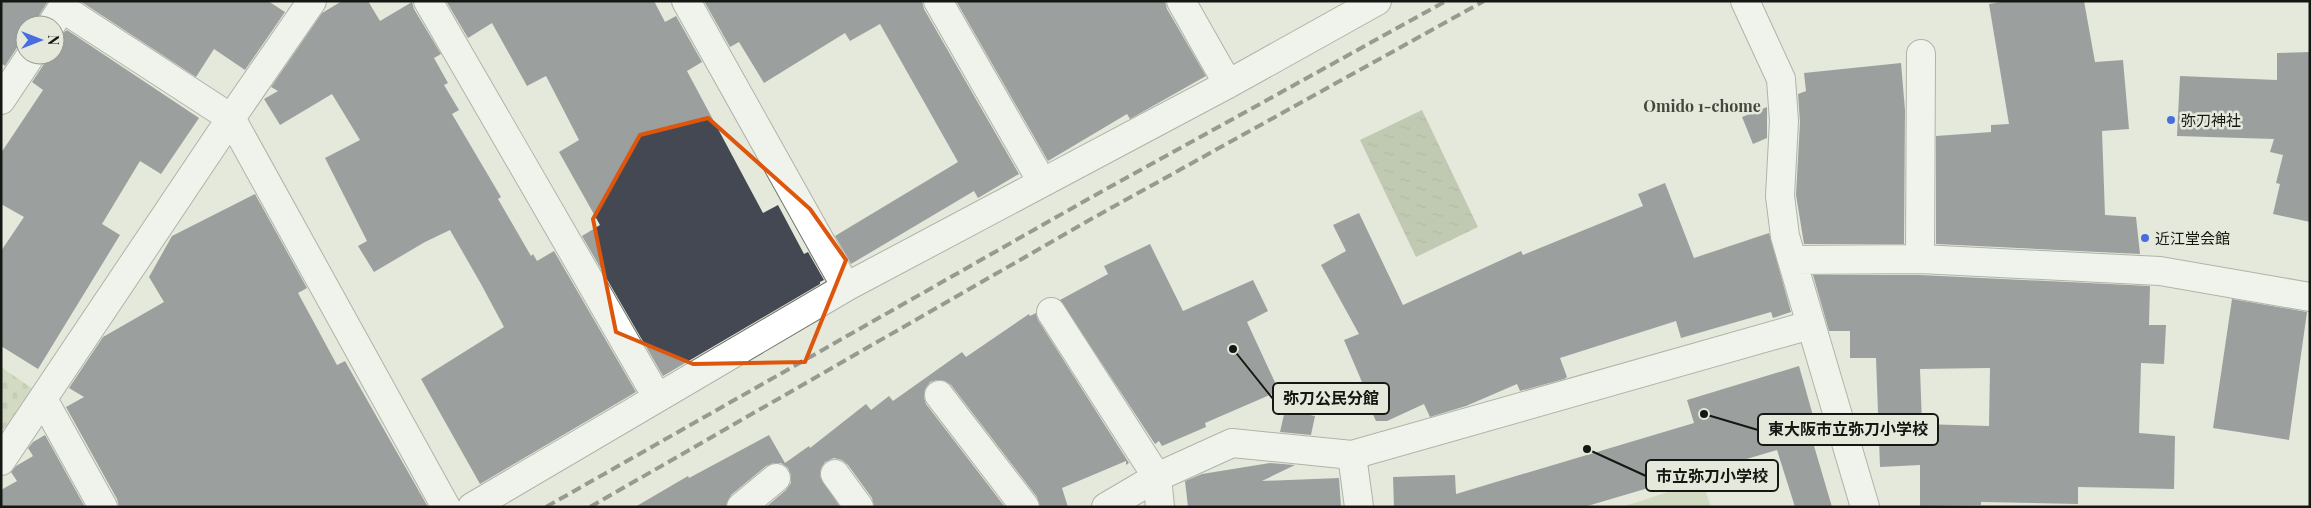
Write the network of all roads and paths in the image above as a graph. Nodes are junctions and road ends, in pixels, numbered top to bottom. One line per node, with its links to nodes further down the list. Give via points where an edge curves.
1 (312, 1): 14 (street)
2 (428, 1): 23 (street)
3 (686, 1): 18 (street)
4 (938, 1): 15 (street)
5 (1181, 1): 12 (street)
6 (1377, 1): 12 (street)
7 (1745, 1): 17 (street, via 1782,79 1784,121 1780,196)
8 (82, 10): 9 (street, via 62,8); 14 (street)
9 (57, 15)
10 (1921, 54): 16 (street)
11 (24, 65): 13 (street)
12 (1228, 84): 15 (street)
13 (1, 100)
14 (231, 118): 24 (street); 31 (street)
15 (1042, 182): 18 (street)
16 (1920, 259): 17 (street); 19 (street, via 2160,272)
17 (1792, 260): 21 (street)
18 (846, 287): 23 (street)
19 (2310, 296)
20 (1051, 312): 28 (street)
21 (1810, 325): 25 (street); 39 (street)
22 (939, 395): 35 (street)
23 (657, 397): 32 (street)
24 (43, 399): 26 (street); 30 (street)
25 (1352, 455): 28 (street, via 1232,443); 38 (street)
26 (1, 461)
27 (835, 474): 34 (street)
28 (1156, 477): 36 (street); 37 (street)
29 (776, 478): 33 (street)
30 (103, 507)
31 (446, 507)
32 (472, 507)
33 (741, 507)
34 (859, 507)
35 (1025, 507)
36 (1106, 507)
37 (1160, 507)
38 (1359, 507)
39 (1865, 507)

